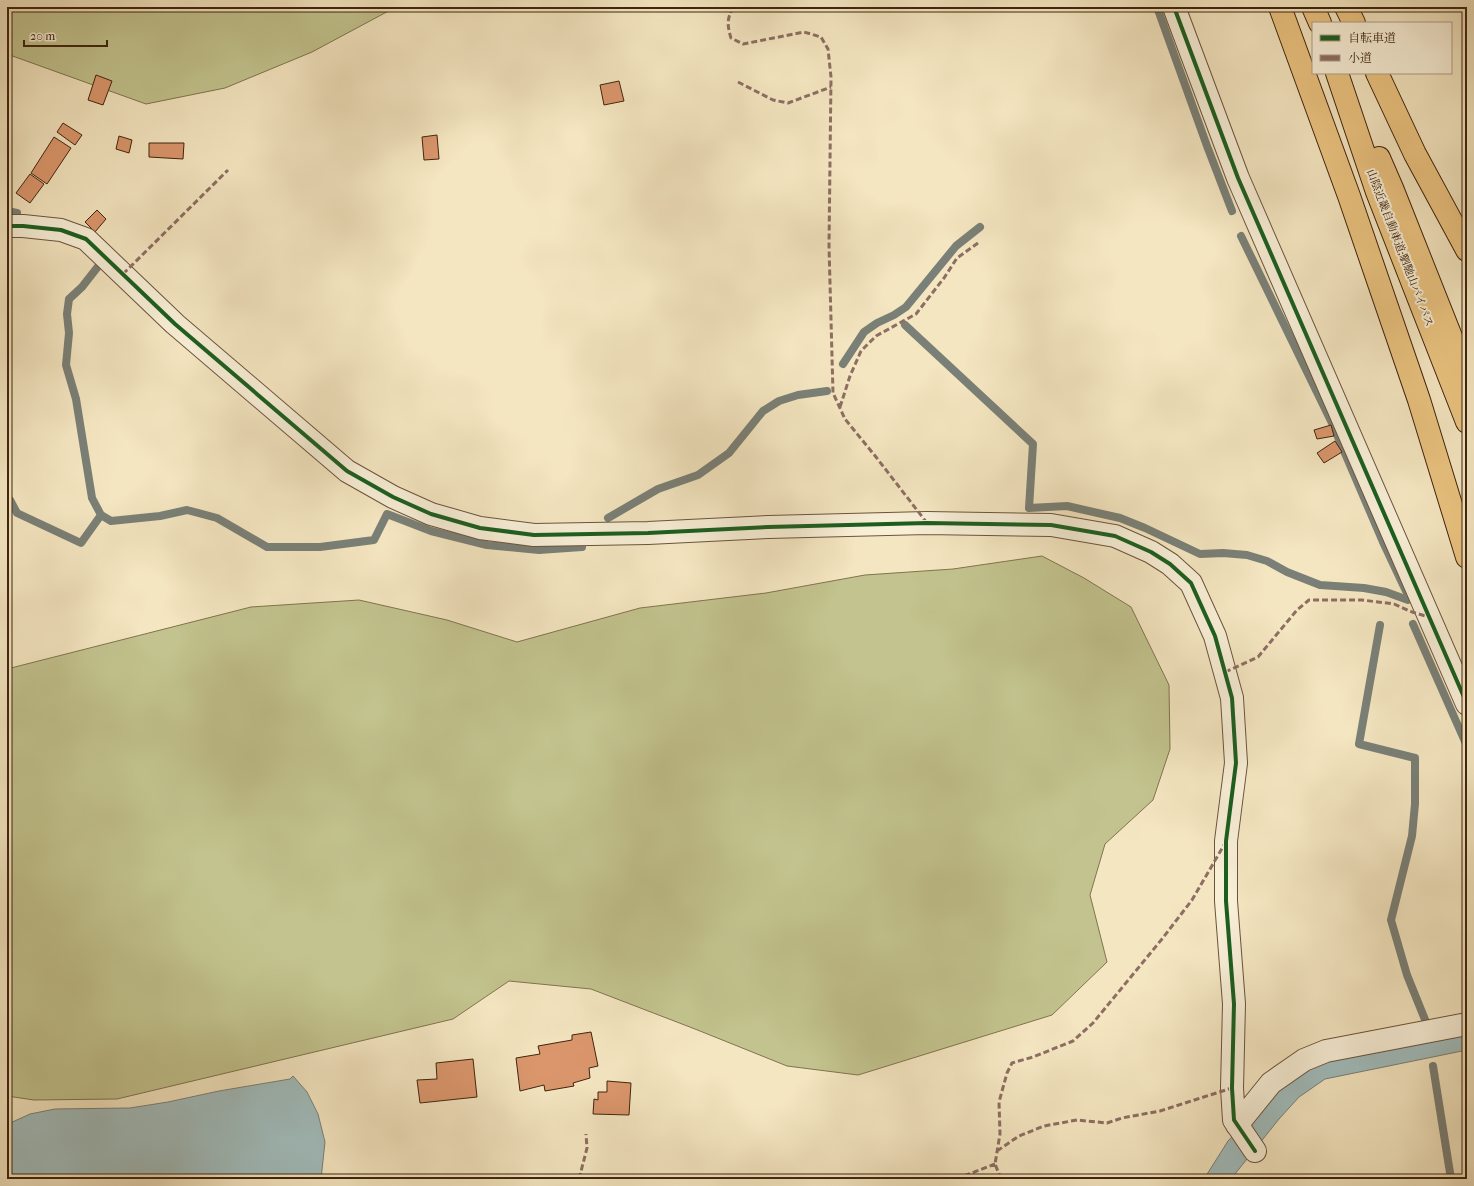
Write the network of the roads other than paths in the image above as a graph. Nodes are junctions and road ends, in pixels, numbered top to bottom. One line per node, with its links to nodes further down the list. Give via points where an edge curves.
1 (1174, 7): 15 (street, via 1238,178)
2 (1280, 7): 14 (highway, via 1349,196 1419,400)
3 (1313, 7): 5 (highway)
4 (1346, 7): 6 (highway)
5 (1320, 22)
6 (1354, 22)
7 (1337, 74): 13 (highway, 山陰近畿自動車道;駟馳山バイパス, via 1377,192)
8 (1342, 74): 12 (highway, 山陰近畿自動車道;駟馳山バイパス, via 1392,188)
9 (1377, 74): 11 (highway, via 1415,154)
10 (7, 226): 17 (street, via 61,230 86,239 175,324 347,471 393,498 431,514 480,528 534,535 648,533 768,526 927,523 1051,525 1115,536 1151,552 1170,564 1191,582 1215,636 1232,698 1236,763 1226,841 1226,900 1234,1004 1232,1088 1234,1120)
11 (1467, 250)
12 (1467, 377)
13 (1467, 422)
14 (1467, 557)
15 (1467, 704)
16 (1467, 1024): 17 (street, via 1326,1051 1304,1060 1272,1084)
17 (1237, 1125): 18 (street)
18 (1255, 1151)

